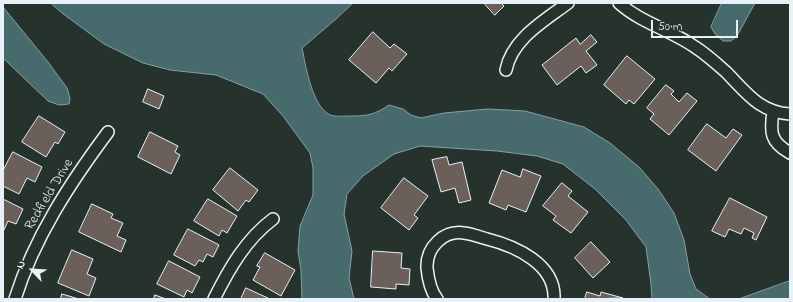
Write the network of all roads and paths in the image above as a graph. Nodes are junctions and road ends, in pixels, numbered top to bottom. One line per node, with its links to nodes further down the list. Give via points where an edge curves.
1 (568, 3): 3 (street, via 521,41 509,57)
2 (619, 3): 4 (street, via 634,15 694,46 716,63 754,100)
3 (506, 70)
4 (772, 111): 5 (street); 7 (street, via 773,138 783,150)
5 (790, 114)
6 (108, 132): 9 (street, Redfield Drive, via 51,218)
7 (790, 153)
8 (273, 219): 10 (street, via 260,229 244,248)
9 (15, 299)
10 (214, 299)
11 (437, 299): 12 (street, via 429,283 427,260 437,241 456,233 471,234 502,243 530,258 548,275 554,290)
12 (554, 299)

